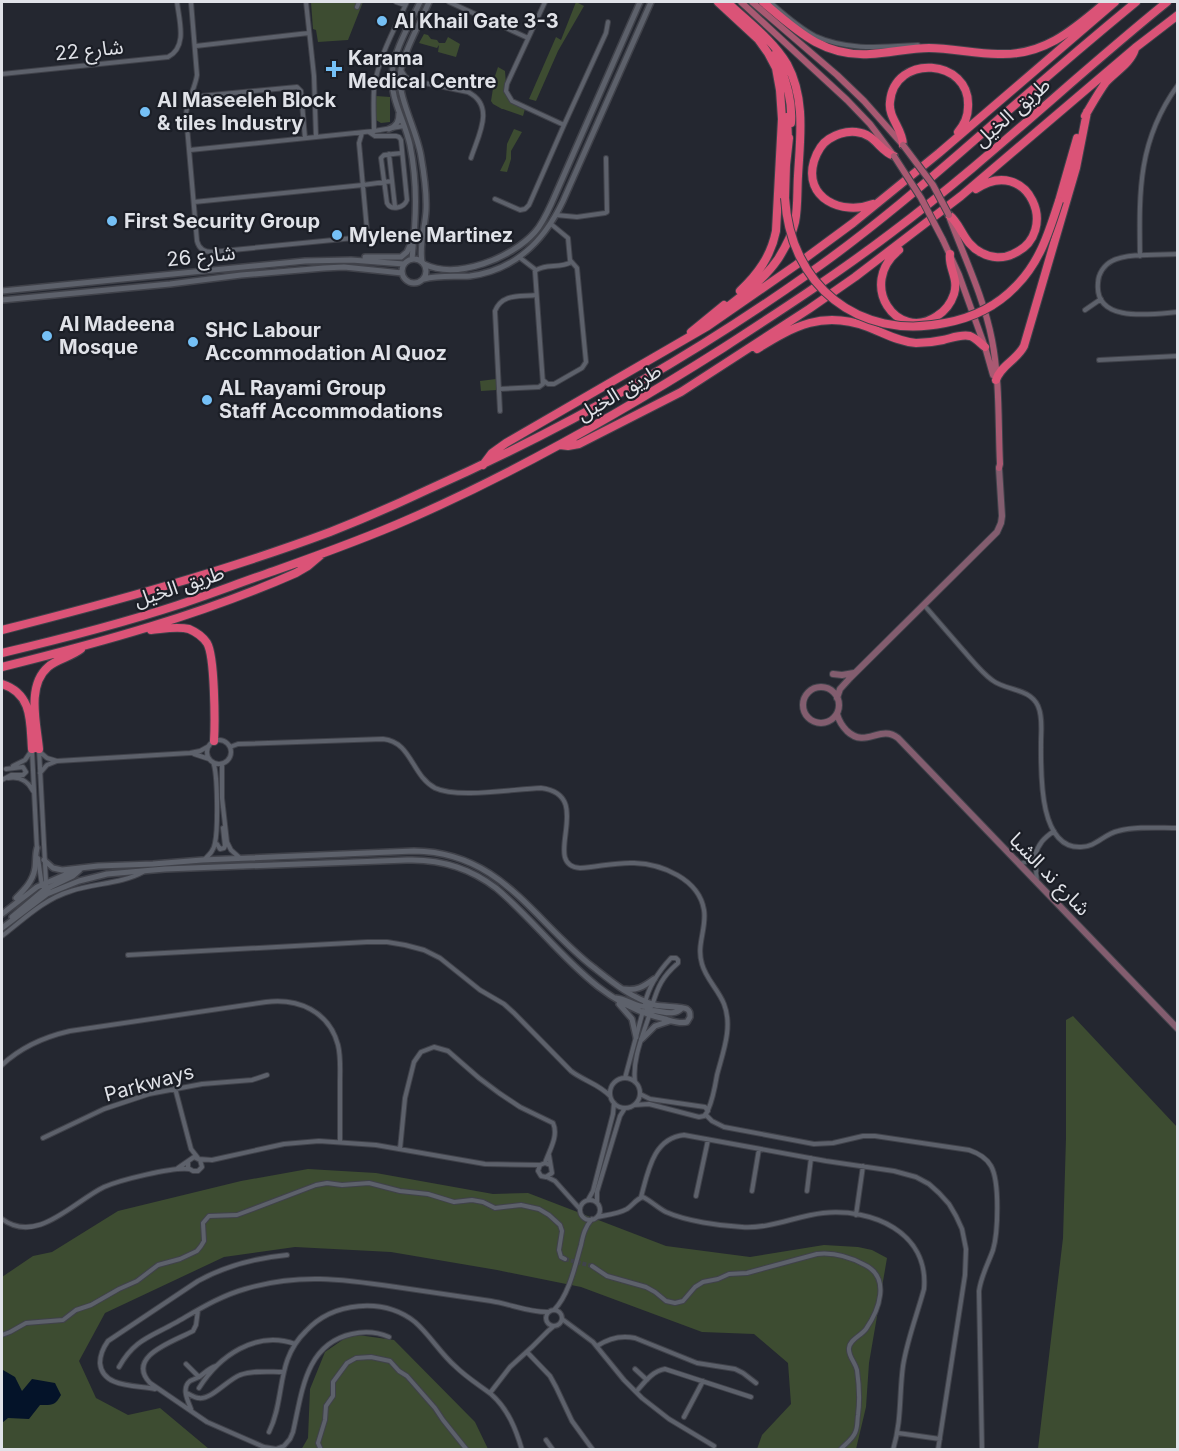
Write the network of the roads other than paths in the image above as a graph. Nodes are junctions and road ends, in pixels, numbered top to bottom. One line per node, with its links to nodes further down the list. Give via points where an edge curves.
1 (177, 2): 34 (street, شارع 22, via 181,37 171,55)
2 (191, 2): 28 (street)
3 (306, 2): 26 (street)
4 (359, 2): 23 (street)
5 (396, 2): 22 (street)
6 (420, 2): 39 (street, via 393,65 392,89)
7 (429, 2): 33 (street)
8 (449, 2): 27 (street)
9 (545, 2): 27 (street)
10 (640, 2): 83 (street, via 553,200 535,232 488,263 451,269)
11 (651, 2): 68 (street)
12 (718, 2): 32 (highway, via 758,39)
13 (727, 2): 29 (highway)
14 (741, 2): 56 (main road, via 870,124)
15 (752, 2): 51 (main road, via 837,75)
16 (763, 2): 30 (highway, via 806,37 837,51 870,54)
17 (770, 2): 30 (street, via 808,32 838,44)
18 (1107, 2): 30 (highway, via 1062,37 1016,54)
19 (1115, 2): 54 (highway)
20 (1136, 2): 106 (highway, طريق الخيل, via 900,204 811,272 630,387)
21 (1167, 2): 105 (highway, طريق الخيل, via 959,179 850,264 681,374)
22 (406, 3): 43 (street, via 378,72)
23 (357, 7)
24 (1178, 15): 31 (highway)
25 (608, 22): 40 (street)
26 (309, 33): 28 (street); 47 (street)
27 (528, 38): 40 (street, via 507,84 507,95)
28 (196, 46): 38 (street, via 197,75)
29 (774, 46): 50 (highway, via 791,101); 95 (highway, via 792,76 800,108 795,222 769,271)
30 (930, 48)
31 (1135, 48): 59 (highway, via 1087,112); 63 (highway)
32 (776, 68): 50 (highway, via 784,89); 96 (highway, via 782,129 777,223 772,246 754,277)
33 (401, 69): 35 (street); 37 (street)
34 (2, 74)
35 (410, 80): 37 (street, via 404,80); 57 (street, via 468,92 480,101 484,117)
36 (1178, 84): 77 (street, via 1158,120 1144,159)
37 (401, 89): 45 (street)
38 (191, 95): 49 (street, via 297,87 301,93); 52 (street, via 186,115)
39 (399, 112): 41 (street); 42 (street, via 398,123)
40 (564, 125): 64 (street, via 528,207 520,210)
41 (405, 126): 42 (street); 45 (street); 48 (street)
42 (389, 129): 43 (street); 48 (street)
43 (374, 131): 44 (street)
44 (368, 132): 46 (street); 53 (street, via 375,136 396,135)
45 (414, 132): 83 (street, via 426,203)
46 (362, 133): 47 (street); 62 (street, via 359,143)
47 (316, 137): 49 (street)
48 (408, 137): 72 (street, via 416,189)
49 (305, 138): 52 (street)
50 (788, 140): 59 (highway, bridge, via 787,219 796,249 811,276 846,308 892,326 963,319 987,309 1009,293 1038,258)
51 (903, 145): 54 (highway, via 890,109 895,85 916,69 943,69 962,85 968,110 961,129); 70 (main road, bridge, via 933,185)
52 (190, 150): 65 (street)
53 (402, 153): 55 (street); 67 (street, via 407,200)
54 (939, 153): 66 (highway)
55 (389, 154): 60 (street); 61 (street, via 381,158)
56 (894, 156): 66 (highway, via 869,136 850,132 826,141 813,165 818,191 836,206 860,208); 75 (main road, bridge)
57 (471, 158)
58 (606, 158): 68 (street, via 607,212 577,217)
59 (1073, 163): 102 (highway, via 1024,346)
60 (392, 181): 61 (street); 67 (street)
61 (384, 182): 62 (street); 67 (street, via 387,205)
62 (363, 185): 65 (street); 65 (street, via 367,232 360,238 207,252 198,243)
63 (961, 196): 73 (highway); 74 (highway, via 991,181 1014,182 1030,197 1037,221 1033,237 1008,256 984,254)
64 (495, 199)
65 (194, 202)
66 (880, 202): 95 (highway)
67 (395, 207)
68 (565, 210): 69 (street); 69 (street)
69 (556, 215): 71 (street)
70 (949, 215): 74 (highway)
71 (551, 224): 78 (street); 82 (street, via 568,239)
72 (414, 233): 79 (street); 80 (street, via 409,249 401,257)
73 (910, 236): 75 (highway, via 907,244 888,260 881,278 885,303 901,318 924,322 947,307 956,285); 100 (highway)
74 (960, 237): 102 (main road, via 988,325)
75 (950, 254): 97 (main road)
76 (1178, 254): 77 (street)
77 (1140, 256): 91 (street, via 1118,258 1103,268 1097,286)
78 (519, 257): 85 (street); 88 (street, via 486,273)
79 (412, 259): 83 (street); 84 (street)
80 (351, 260): 81 (street, شارع 26); 84 (street, شارع 26)
81 (283, 262): 86 (street); 89 (street, شارع 26)
82 (572, 262): 85 (street); 101 (street, via 577,268 586,362 555,383)
83 (423, 263): 88 (street)
84 (404, 264): 87 (street)
85 (536, 270): 90 (street)
86 (282, 271): 87 (street, شارع 26, via 344,267); 92 (street, شارع 26)
87 (402, 273): 88 (street, via 413,283)
88 (424, 279)
89 (2, 291)
90 (536, 295): 101 (street); 103 (street, via 504,298 496,308)
91 (1101, 299): 93 (street); 94 (street, via 1119,313)
92 (2, 300)
93 (1085, 310)
94 (1178, 312)
95 (708, 326): 96 (highway)
96 (679, 343): 106 (highway, via 516,436 492,453)
97 (985, 347): 100 (highway, via 969,336 914,343 855,323 813,322 792,329 716,375); 107 (main road, via 995,391)
98 (1178, 356): 99 (street)
99 (1099, 360)
100 (703, 378): 105 (highway, via 579,444)
101 (543, 380): 103 (street, via 541,386)
102 (996, 380): 107 (main road)
103 (499, 389): 104 (street)
104 (500, 411)
105 (560, 445): 108 (highway, طريق الخيل, via 404,522)
106 (482, 466): 110 (highway, طريق الخيل, via 349,524 237,564)
107 (999, 468): 109 (main road, via 999,529)
108 (324, 553): 111 (highway, via 290,576); 113 (highway, طريق الخيل, via 170,608)
109 (924, 605): 116 (main road); 137 (street, via 992,680 1027,694 1038,706 1043,791)
110 (2, 630)
111 (138, 631): 112 (highway); 123 (highway, via 188,629 207,644 211,659)
112 (84, 646): 114 (highway); 125 (highway, via 49,666 38,679 34,696)
113 (2, 653)
114 (2, 667)
115 (833, 674): 116 (main road)
116 (852, 675): 118 (main road); 119 (main road)
117 (2, 684): 125 (highway, via 15,691 27,705)
118 (829, 690): 119 (main road); 121 (main road, via 811,691 803,705 810,719)
119 (837, 698): 120 (main road)
120 (837, 714): 121 (main road); 122 (main road, via 841,725 854,736 866,738 886,733)
121 (828, 722): 122 (main road, via 859,740 887,735)
122 (900, 741): 143 (main road, شارع ند الشبا)
123 (212, 744): 124 (street, via 222,741); 126 (street); 127 (street, via 208,752)
124 (230, 747): 129 (street, via 229,759); 172 (street, via 392,741 404,749 421,777 441,790 458,794 541,788 555,793 566,807 563,855 572,866 642,863 687,880 703,904 701,962 723,1001 728,1023)
125 (35, 749): 128 (street); 130 (street, via 25,760); 131 (street); 133 (street)
126 (190, 753): 127 (street); 128 (street)
127 (211, 760): 129 (street); 134 (street, via 216,769)
128 (57, 761): 131 (street)
129 (222, 764): 135 (street)
130 (4, 770): 132 (street, via 23,767 26,772)
131 (40, 774): 141 (street)
132 (2, 780): 133 (street, via 20,778)
133 (35, 794): 138 (street)
134 (217, 822): 135 (street, via 217,846 221,849 226,845); 142 (street, via 214,847)
135 (224, 822): 140 (street, via 229,848)
136 (1178, 828): 137 (street, via 1119,830 1082,847 1065,844)
137 (1054, 831): 139 (street, via 1043,840)
138 (37, 848): 147 (street); 148 (street, via 32,881)
139 (1035, 856): 143 (street); 146 (street)
140 (241, 859): 142 (street); 154 (street, via 414,851 454,857 506,884 572,950)
141 (44, 860): 144 (street, via 56,869); 147 (street)
142 (201, 860): 144 (street)
143 (1019, 864): 146 (main road, شارع ند الشبا)
144 (82, 868): 147 (street); 147 (street, via 48,888 48,892)
145 (144, 871): 147 (street, via 97,876); 151 (street, via 59,895); 155 (street, via 407,860 448,864 496,888 571,963)
146 (1038, 884): 158 (main road, شارع ند الشبا)
147 (46, 889): 148 (street); 150 (street)
148 (11, 907): 149 (street)
149 (2, 914)
150 (2, 928)
151 (2, 936)
152 (128, 955): 165 (street, via 368,942 418,948 440,958 509,1008 571,1071)
153 (654, 979): 154 (street, via 639,989); 156 (street, via 648,991); 156 (street, via 671,958 677,959)
154 (621, 988): 156 (street)
155 (615, 998): 156 (street, via 630,1008); 159 (street, via 632,1019)
156 (647, 1009): 157 (street); 157 (street, via 686,1008 690,1013 689,1020 683,1023); 159 (street)
157 (671, 1020): 159 (street)
158 (1178, 1029)
159 (639, 1038): 162 (street); 164 (street)
160 (2, 1065): 175 (street, via 32,1044 70,1031 291,1001 318,1014 336,1038 340,1061)
161 (267, 1075): 166 (street, Parkways)
162 (625, 1078): 163 (street); 164 (street)
163 (613, 1083): 165 (street); 168 (street)
164 (635, 1083): 167 (street)
165 (598, 1086): 168 (street)
166 (175, 1088): 173 (street, Parkways, via 118,1104); 176 (street)
167 (640, 1094): 170 (street); 172 (street, via 705,1107)
168 (610, 1095): 169 (street)
169 (614, 1103): 171 (street); 198 (street, via 593,1194)
170 (634, 1105): 171 (street); 172 (street, via 649,1104 699,1117)
171 (625, 1108): 199 (street, via 597,1192)
172 (707, 1113): 256 (street, via 724,1127 814,1144 875,1136 969,1150 988,1161 997,1196 996,1237 979,1291)
173 (43, 1138)
174 (708, 1140): 178 (street); 195 (street); 196 (street, via 680,1135 662,1144)
175 (340, 1142): 177 (street); 181 (street, via 292,1143)
176 (191, 1149): 180 (street); 182 (street)
177 (400, 1149): 183 (street, via 405,1098 414,1062 421,1052 434,1047 448,1050 494,1090 553,1124 555,1130); 184 (street, via 485,1164)
178 (759, 1149): 179 (street); 193 (street)
179 (811, 1158): 185 (street); 194 (street)
180 (199, 1159): 181 (street); 182 (street); 186 (street)
181 (212, 1160): 186 (street)
182 (188, 1161): 187 (street); 188 (street)
183 (545, 1164): 184 (street); 189 (street); 190 (street, via 538,1168)
184 (526, 1165): 190 (street)
185 (863, 1166): 203 (street); 245 (street, via 905,1173 928,1184 949,1204 962,1229 965,1275)
186 (202, 1167): 188 (street, via 196,1172)
187 (176, 1169): 188 (street); 206 (street, via 105,1187 36,1227 17,1226)
188 (189, 1169)
189 (552, 1171): 191 (street); 192 (street)
190 (538, 1173): 191 (street)
191 (546, 1177): 192 (street)
192 (556, 1183): 197 (street)
193 (752, 1191)
194 (807, 1191)
195 (696, 1196)
196 (641, 1197): 202 (street, via 627,1209); 203 (street, via 680,1217 741,1227 824,1213)
197 (572, 1200): 198 (street); 200 (street)
198 (586, 1201): 199 (street); 200 (street)
199 (597, 1203): 201 (street)
200 (581, 1209): 204 (street)
201 (600, 1209): 202 (street); 205 (street)
202 (612, 1214): 205 (street)
203 (856, 1215): 244 (street, via 897,1229 912,1244 923,1268 924,1289 903,1369)
204 (584, 1217): 205 (street); 207 (street)
205 (594, 1218): 207 (street)
206 (2, 1219)
207 (584, 1231): 211 (street)
208 (287, 1255): 236 (street, via 256,1259 212,1274 108,1341 100,1360 107,1378 118,1384)
209 (565, 1258): 221 (street, via 559,1250 560,1225 533,1206 495,1208 478,1201 454,1202 369,1183 321,1184 237,1215 209,1216 203,1223 204,1241 197,1251 158,1265 137,1281 63,1320 26,1323)
210 (592, 1266): 253 (street, via 607,1276 646,1287 675,1303 683,1301 703,1282 817,1254 840,1255 872,1269 881,1284 879,1306 849,1348 857,1370 860,1403 853,1438)
211 (562, 1301): 213 (street); 215 (street)
212 (198, 1309): 214 (street, via 257,1286 322,1278 491,1300); 228 (street, via 140,1341); 236 (street, via 193,1331 156,1350 145,1361 144,1375)
213 (552, 1311): 214 (street); 215 (street); 217 (street)
214 (536, 1312): 217 (street)
215 (560, 1313): 216 (street)
216 (562, 1319): 218 (street); 219 (street)
217 (547, 1321): 218 (street); 220 (street)
218 (557, 1326): 219 (street); 220 (street)
219 (572, 1326): 224 (street)
220 (546, 1332): 225 (street)
221 (2, 1335)
222 (389, 1337): 241 (street, via 372,1332 351,1334 324,1349 305,1378 292,1436 280,1448 264,1448)
223 (295, 1344): 227 (street, via 275,1339 259,1341 238,1349); 230 (street); 239 (street, via 313,1324 337,1310 357,1306 385,1308 416,1323 453,1365)
224 (597, 1346): 234 (street, via 616,1337 635,1338 697,1363 735,1369); 237 (street)
225 (527, 1352): 239 (street); 252 (street, via 550,1376 572,1421)
226 (186, 1364): 231 (street)
227 (217, 1365): 231 (street); 235 (street)
228 (118, 1367)
229 (635, 1369): 232 (street)
230 (283, 1372): 238 (street, via 241,1375 205,1398); 243 (street)
231 (199, 1377): 238 (street, via 188,1383)
232 (647, 1380): 233 (street, via 665,1369); 237 (street)
233 (703, 1381): 240 (street); 242 (street)
234 (756, 1383)
235 (199, 1388)
236 (159, 1389): 241 (street)
237 (636, 1392): 247 (street, via 662,1414)
238 (186, 1393): 241 (street)
239 (490, 1393): 250 (street, via 510,1417)
240 (751, 1396)
241 (192, 1412)
242 (684, 1417)
243 (269, 1432)
244 (897, 1433): 245 (street); 254 (street)
245 (939, 1439): 255 (street)
246 (546, 1440): 251 (street)
247 (714, 1446)
248 (321, 1449): 249 (street, via 318,1443 326,1406 333,1396 333,1382 347,1362 371,1357 390,1361 407,1376)
249 (467, 1449)
250 (522, 1449)
251 (553, 1449)
252 (593, 1449)
253 (840, 1449)
254 (893, 1449)
255 (938, 1449)
256 (982, 1449)

